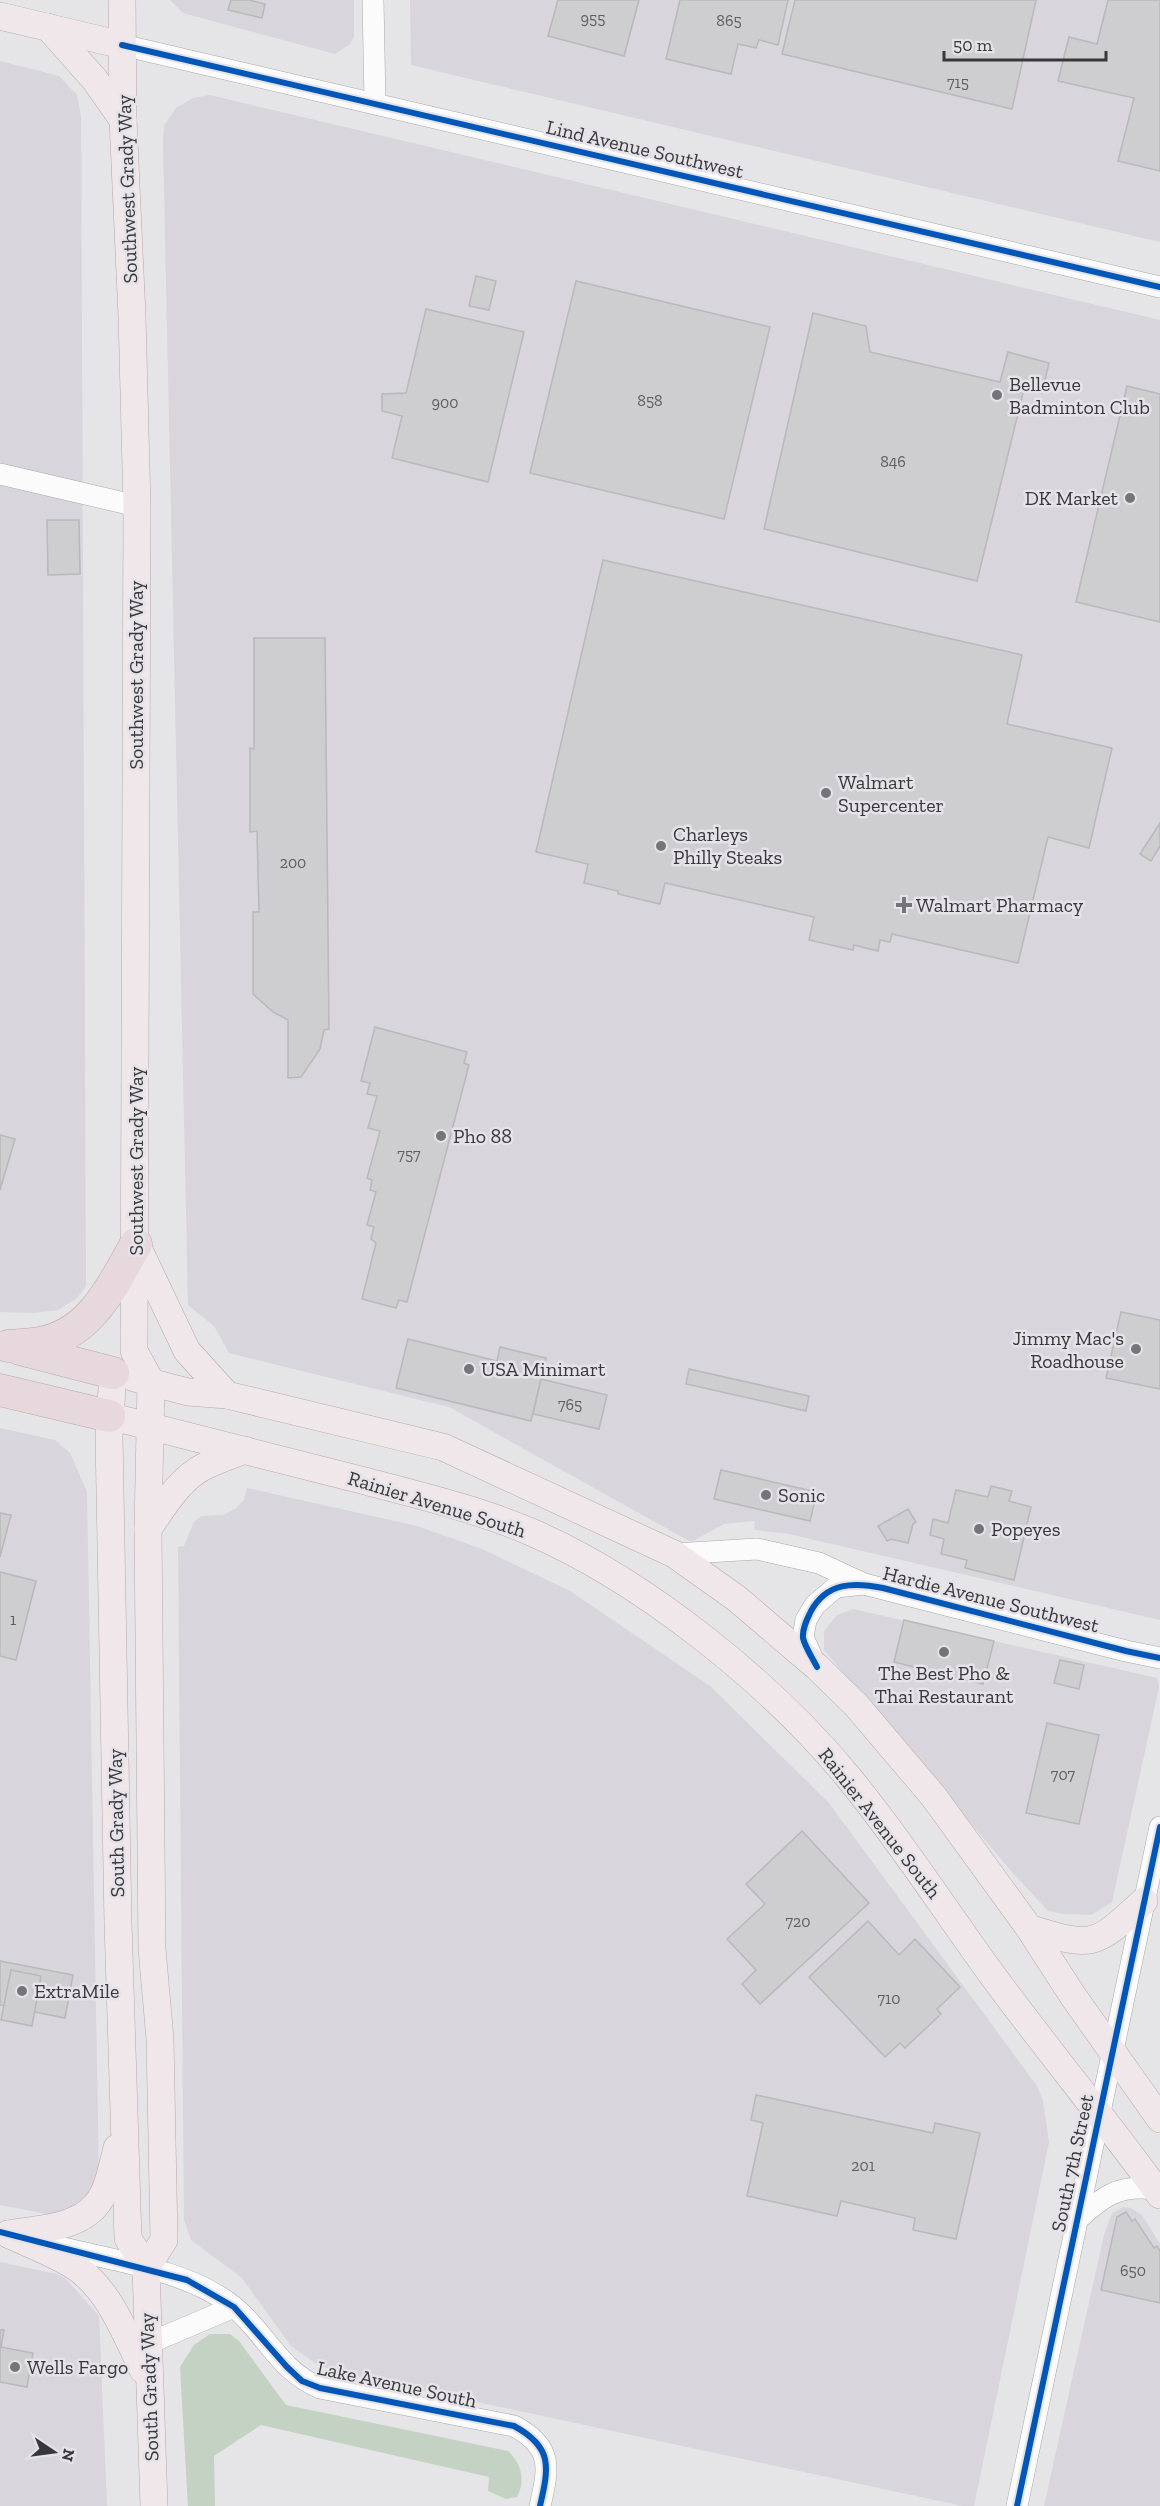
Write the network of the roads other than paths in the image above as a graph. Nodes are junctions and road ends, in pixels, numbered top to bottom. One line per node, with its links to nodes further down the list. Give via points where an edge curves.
1 (122, 0): 5 (main road, Southwest Grady Way)
2 (373, 0): 6 (street)
3 (0, 16): 4 (main road, Lind Avenue Southwest)
4 (48, 27): 5 (main road, Lind Avenue Southwest); 7 (main road)
5 (122, 45): 6 (street, Lind Avenue Southwest); 7 (main road, Southwest Grady Way)
6 (375, 103): 8 (street, Lind Avenue Southwest)
7 (123, 120): 10 (main road, Southwest Grady Way)
8 (1160, 287)
9 (0, 474): 10 (street)
10 (137, 506): 11 (main road, Southwest Grady Way)
11 (136, 1244): 12 (highway, via 91,1317 66,1334 42,1343); 13 (main road, Southwest Grady Way); 17 (main road, via 187,1351)
12 (4, 1345): 14 (highway)
13 (134, 1350): 14 (main road); 15 (main road, Southwest Grady Way)
14 (112, 1373): 15 (main road); 18 (main road, South Grady Way)
15 (151, 1382): 17 (main road, via 188,1392); 19 (main road, South Grady Way)
16 (0, 1390): 18 (highway)
17 (227, 1395): 22 (main road, via 443,1447)
18 (109, 1416): 19 (main road, Rainier Avenue South); 31 (main road, South Grady Way, via 117,1923)
19 (148, 1426): 20 (main road, Rainier Avenue South); 21 (main road, South Grady Way)
20 (245, 1450): 21 (main road, via 186,1479); 30 (main road, Rainier Avenue South, via 462,1507 530,1532 585,1559 709,1643 744,1671 848,1777)
21 (148, 1529): 36 (main road, South Grady Way, via 152,1949 160,2039 164,2240)
22 (674, 1554): 23 (street, Hardie Avenue Southwest, via 757,1549 819,1563); 25 (main road, via 735,1598)
23 (864, 1584): 24 (street, Hardie Avenue Southwest); 25 (street, Hardie Avenue Southwest, via 836,1587 815,1605 806,1620 803,1637)
24 (1160, 1658)
25 (817, 1667): 28 (main road, via 856,1705 933,1797)
26 (1160, 1827): 27 (street, South 7th Street)
27 (1144, 1901): 28 (main road, via 1110,1932 1096,1938 1064,1939); 29 (street, South 7th Street)
28 (1029, 1928): 29 (main road)
29 (1113, 2053): 30 (street, South 7th Street); 32 (main road)
30 (1100, 2113): 33 (main road, Rainier Avenue South); 34 (street, South 7th Street)
31 (125, 2118): 35 (main road, via 106,2186 94,2208 71,2223); 36 (main road, South Grady Way, via 128,2238)
32 (1160, 2118)
33 (1158, 2192): 34 (street, via 1142,2187 1123,2189 1102,2197)
34 (1076, 2221): 42 (street, South 7th Street)
35 (4, 2233): 36 (street, Lake Avenue South); 39 (main road, via 71,2264 95,2285 112,2308)
36 (146, 2268): 37 (street, Lake Avenue South, via 188,2280); 38 (main road, South Grady Way)
37 (234, 2307): 38 (street); 41 (street, Lake Avenue South, via 287,2367 311,2385 514,2426 532,2435 546,2457 547,2478)
38 (147, 2344): 39 (main road, South Grady Way)
39 (148, 2381): 40 (main road, South Grady Way)
40 (154, 2506)
41 (540, 2506)
42 (1017, 2506)

